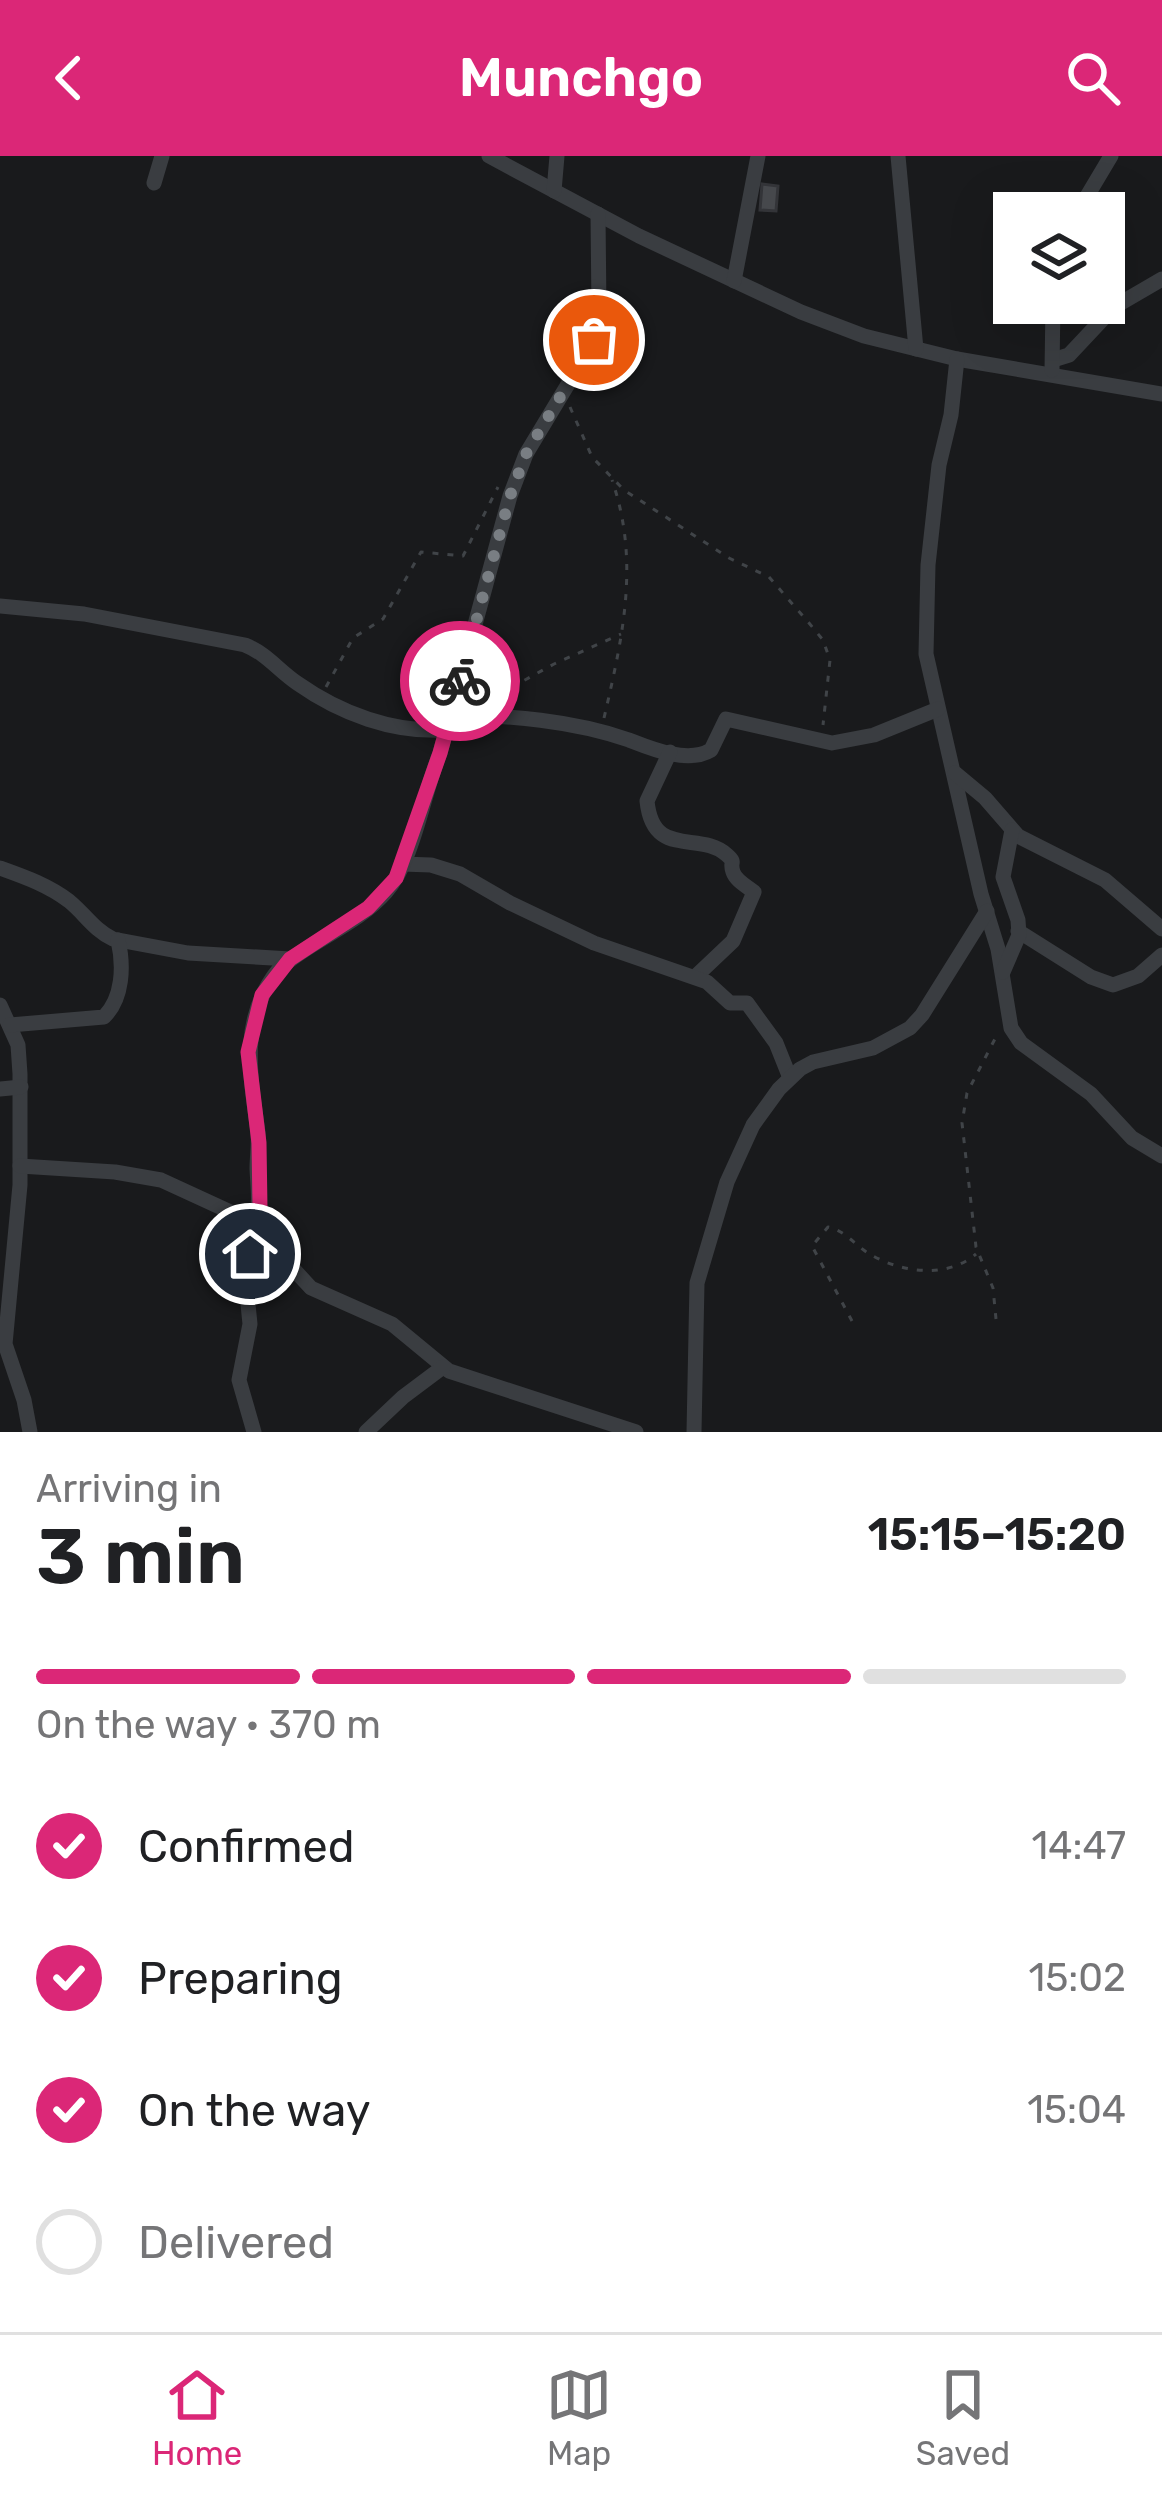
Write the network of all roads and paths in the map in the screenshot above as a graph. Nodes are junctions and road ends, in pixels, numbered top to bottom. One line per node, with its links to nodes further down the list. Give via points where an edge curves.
1 (161, 156): 7 (street)
2 (489, 156): 8 (street)
3 (556, 156): 8 (street)
4 (758, 156): 12 (street)
5 (898, 156): 14 (street)
6 (1111, 156): 9 (street)
7 (154, 183)
8 (554, 191): 10 (street)
9 (1090, 192)
10 (598, 214): 12 (street); 17 (street, via 594,340)
11 (1162, 279): 16 (street, via 1114,308)
12 (734, 281): 14 (street, via 864,336)
13 (1053, 324): 16 (street)
14 (916, 349): 15 (street)
15 (957, 359): 16 (street); 24 (street, via 928,565 926,654)
16 (1052, 367): 18 (street)
17 (566, 388): 19 (path, via 583,441); 25 (street, via 510,496)
18 (1162, 394)
19 (611, 476): 22 (path, via 627,541); 27 (path, via 638,501 769,577 823,640 830,660)
20 (502, 482): 23 (path, via 463,556 421,552 383,619 353,638)
21 (0, 606): 23 (street, via 245,645)
22 (623, 633): 25 (path); 26 (path)
23 (321, 697): 25 (street, via 411,732)
24 (938, 709): 27 (street, via 853,741); 29 (street)
25 (453, 719): 26 (street); 31 (street)
26 (601, 731): 28 (street)
27 (821, 742): 28 (street, via 730,718 706,754)
28 (670, 752): 40 (street, via 647,801 658,830 728,856 736,878 754,892 733,941)
29 (952, 771): 30 (street); 33 (street)
30 (1012, 830): 34 (street, via 1105,880); 35 (street, via 1003,878)
31 (402, 864): 38 (street, via 384,894); 40 (street, via 460,874 594,943)
32 (0, 868): 36 (street, via 45,885)
33 (986, 910): 39 (street); 44 (street, via 910,1028)
34 (1162, 928)
35 (1018, 931): 37 (street, via 1113,985); 39 (street)
36 (118, 940): 38 (street); 43 (street, via 121,973 109,1013)
37 (1162, 955)
38 (290, 959): 49 (street, via 262,995 249,1040 259,1143)
39 (1003, 973): 42 (street)
40 (695, 977): 44 (street, via 730,1003 753,1007)
41 (0, 1005): 43 (street)
42 (1010, 1010): 47 (street, via 1021,1043); 51 (path, via 967,1093 962,1123)
43 (6, 1023): 45 (street, via 18,1045)
44 (790, 1078): 59 (street, via 753,1125 697,1283)
45 (20, 1087): 46 (street); 48 (street)
46 (0, 1089)
47 (1162, 1156)
48 (20, 1166): 49 (street, via 161,1180); 55 (street, via 5,1344)
49 (254, 1225): 50 (street)
50 (274, 1246): 54 (street, via 311,1288 392,1324); 56 (street, via 250,1254 244,1265 250,1324 239,1380)
51 (977, 1252): 52 (path); 53 (path, via 945,1270 910,1269 871,1256 838,1229 820,1231 812,1246)
52 (996, 1318)
53 (852, 1321)
54 (443, 1367): 57 (street); 58 (street)
55 (30, 1432)
56 (254, 1432)
57 (366, 1432)
58 (636, 1432)
59 (694, 1432)

